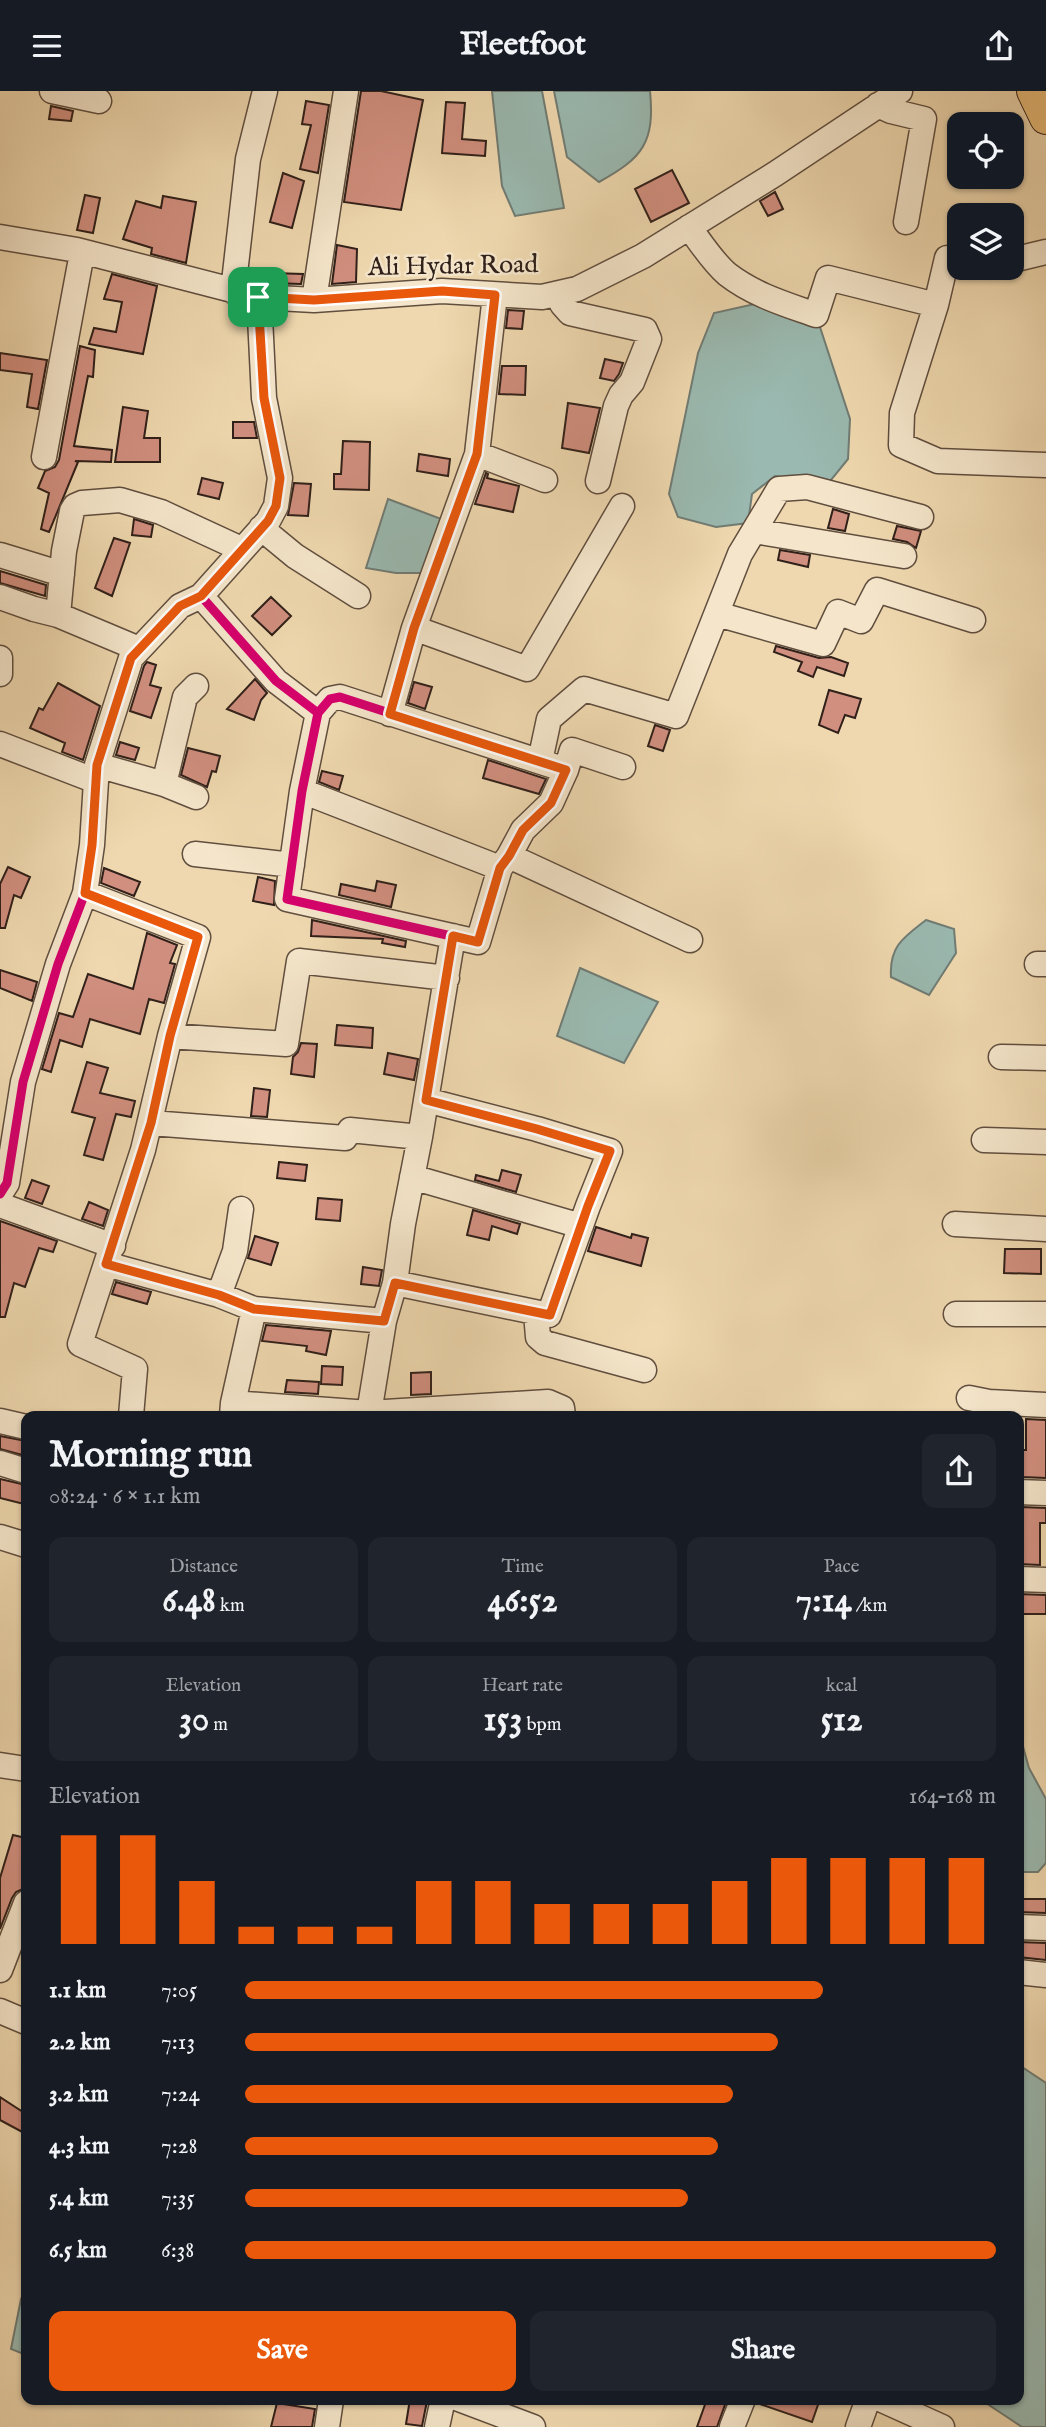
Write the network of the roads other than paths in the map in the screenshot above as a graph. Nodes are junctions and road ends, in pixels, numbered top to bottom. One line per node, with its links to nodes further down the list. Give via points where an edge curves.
1 (52, 91): 6 (street)
2 (265, 91): 16 (street, via 248,159)
3 (346, 91): 20 (street)
4 (900, 91): 7 (street, Ali Hydar Road)
5 (1033, 91): 8 (main road)
6 (99, 101)
7 (878, 105): 9 (street, via 924,119); 10 (street, Ali Hydar Road)
8 (1046, 118)
9 (906, 222)
10 (689, 227): 17 (street, Ali Hydar Road, via 643,256); 21 (street, via 727,273 766,298 816,315 828,278)
11 (0, 237): 13 (street, Ali Hydar Road)
12 (1046, 252): 14 (street)
13 (82, 253): 16 (street, Ali Hydar Road); 23 (street)
14 (1024, 257)
15 (947, 258): 21 (street)
16 (233, 291): 19 (street, Ali Hydar Road)
17 (561, 293): 18 (street, Ali Hydar Road); 26 (street, via 562,304 570,313 645,330 649,339 632,382 616,406)
18 (495, 295): 20 (street, Ali Hydar Road, via 442,291); 22 (street)
19 (258, 297): 20 (street, Ali Hydar Road); 29 (street, via 264,398 280,478 276,506)
20 (314, 300)
21 (936, 305): 24 (street, via 902,413 901,445 937,461)
22 (477, 454): 25 (street); 41 (street)
23 (44, 457)
24 (1046, 465)
25 (545, 480)
26 (598, 481)
27 (622, 506): 41 (street, via 527,669)
28 (921, 517): 30 (street, via 807,487 779,489)
29 (261, 528): 31 (street); 36 (street)
30 (754, 531): 33 (street); 38 (street)
31 (241, 549): 34 (street, via 141,506 120,500 82,503 72,511); 35 (street)
32 (0, 555): 34 (street)
33 (904, 556)
34 (62, 574): 39 (street)
35 (201, 596): 42 (street, via 180,606); 46 (street, via 276,681)
36 (358, 596)
37 (0, 597): 39 (street)
38 (717, 614): 40 (street, via 823,644 838,612 861,621 877,590); 49 (street, via 676,716 584,689 549,719)
39 (58, 615): 42 (street)
40 (973, 620)
41 (414, 628): 47 (street)
42 (139, 649): 52 (street, via 131,658)
43 (0, 658): 44 (street)
44 (0, 674)
45 (196, 685): 53 (street, via 185,697)
46 (318, 713): 47 (street, via 330,699 340,697); 54 (street)
47 (390, 714): 49 (street)
48 (0, 744): 52 (street)
49 (540, 761): 51 (street)
50 (623, 767): 51 (street, via 572,750)
51 (566, 770): 57 (street, via 551,803 523,830)
52 (97, 773): 53 (street); 59 (street)
53 (164, 784): 55 (street)
54 (302, 791): 57 (street); 58 (street)
55 (196, 797)
56 (195, 854): 58 (street)
57 (505, 862): 60 (street, via 478,942); 61 (street)
58 (292, 865): 60 (street, via 287,899)
59 (85, 893): 63 (street, via 198,937); 67 (street, via 58,964 23,1082)
60 (453, 936): 62 (street)
61 (690, 940)
62 (447, 978): 63 (street, via 299,961 286,1044); 66 (street)
63 (170, 1036): 68 (street)
64 (1001, 1056): 65 (street)
65 (1046, 1058)
66 (426, 1100): 69 (street); 77 (street, via 610,1151)
67 (9, 1111): 73 (street, via 7,1184)
68 (151, 1123): 69 (street, via 345,1138 349,1130); 79 (street)
69 (420, 1137): 72 (street)
70 (984, 1140): 71 (street)
71 (1046, 1142)
72 (412, 1177): 77 (street); 80 (street)
73 (0, 1194)
74 (0, 1205): 79 (street)
75 (241, 1209): 81 (street, via 234,1251)
76 (955, 1224): 78 (street)
77 (581, 1226): 83 (street, via 550,1315)
78 (1046, 1229)
79 (109, 1255): 81 (street); 91 (street, via 80,1344 135,1369)
80 (395, 1283): 83 (street); 86 (street)
81 (219, 1295): 82 (street)
82 (254, 1309): 86 (street); 90 (street)
83 (536, 1313): 87 (street, via 538,1337 545,1343)
84 (956, 1314): 85 (street)
85 (1046, 1314)
86 (384, 1321): 93 (street)
87 (645, 1370)
88 (969, 1398): 89 (street)
89 (1046, 1405)
90 (233, 1409): 92 (street)
91 (131, 1411)
92 (301, 1411)
93 (369, 1411)
94 (402, 1411): 95 (street, via 548,1402)
95 (562, 1411)
96 (0, 1420): 97 (street)
97 (21, 1426)
98 (0, 1463): 99 (street)
99 (21, 1469)
100 (1024, 1492): 101 (street)
101 (1046, 1493)
102 (0, 1537): 103 (street)
103 (21, 1543)
104 (1024, 1579): 105 (street)
105 (1046, 1580)
106 (0, 1765): 107 (street)
107 (21, 1768)
108 (21, 1916): 111 (street)
109 (1024, 1927): 110 (street)
110 (1046, 1928)
111 (0, 1971)
112 (1024, 1973): 113 (street)
113 (1046, 1975)
114 (0, 2011): 115 (street)
115 (21, 2020)
116 (330, 2405): 122 (street)
117 (442, 2405): 123 (street)
118 (475, 2405): 124 (street)
119 (741, 2405): 125 (street)
120 (865, 2405): 126 (street)
121 (893, 2405): 127 (street)
122 (327, 2427)
123 (437, 2427)
124 (533, 2427)
125 (732, 2427)
126 (858, 2427)
127 (942, 2427)

